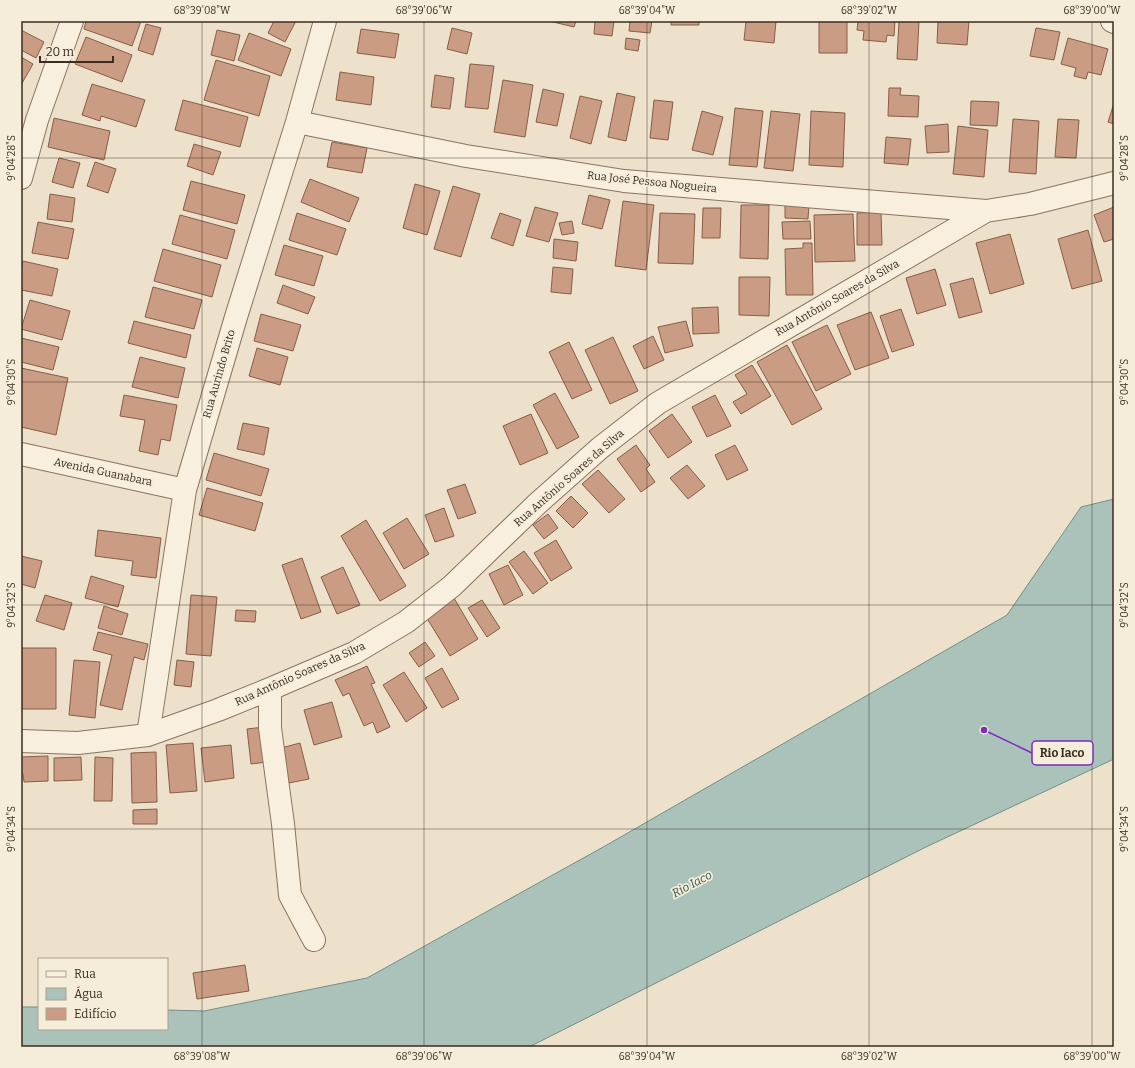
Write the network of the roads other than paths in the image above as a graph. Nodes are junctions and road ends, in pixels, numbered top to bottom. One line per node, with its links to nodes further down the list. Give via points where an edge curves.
1 (72, 21): 4 (street, via 37,120)
2 (325, 21): 3 (street, Rua Aurindo Brito)
3 (297, 122): 6 (street, Rua José Pessoa Nogueira, via 466,156 624,181); 8 (street, Rua Aurindo Brito)
4 (21, 178)
5 (1114, 183): 6 (street, Rua Antônio Soares da Silva, via 1030,204)
6 (986, 211): 9 (street, Rua Antônio Soares da Silva, via 658,404 600,448 537,504 452,586 406,622 354,653)
7 (21, 454): 8 (street, Avenida Guanabara)
8 (185, 490): 10 (street, Rua Aurindo Brito)
9 (270, 689): 10 (street, Rua Antônio Soares da Silva); 12 (street, via 270,728 290,895)
10 (148, 735): 11 (street, Rua Antônio Soares da Silva, via 78,743)
11 (21, 741)
12 (314, 940)

